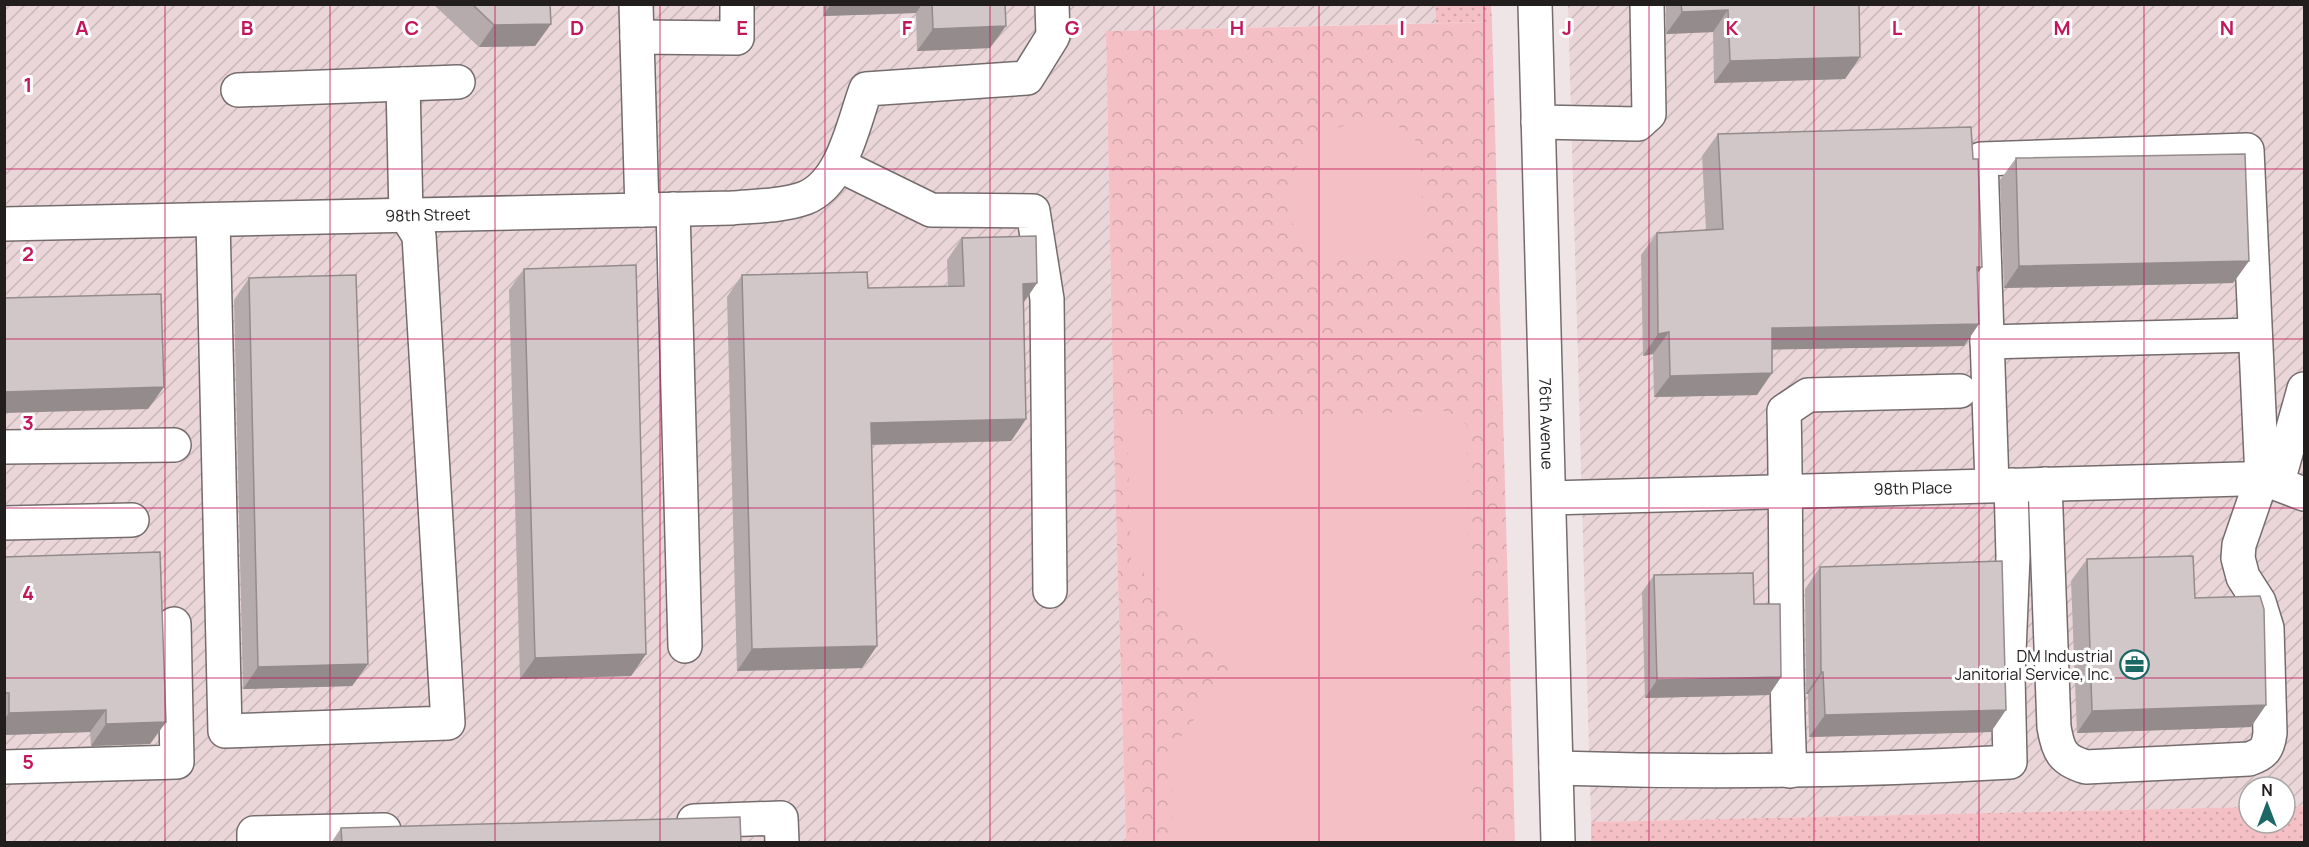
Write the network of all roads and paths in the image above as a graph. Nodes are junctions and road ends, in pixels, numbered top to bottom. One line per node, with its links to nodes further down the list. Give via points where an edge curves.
1 (636, 4): 6 (street)
2 (737, 4): 6 (street, via 737,38)
3 (1052, 4): 11 (street, via 1053,36 1027,78 866,89)
4 (1535, 4): 10 (street, 76th Avenue)
5 (1647, 4): 10 (street, via 1649,114 1638,124)
6 (637, 37): 12 (street)
7 (459, 82): 8 (street)
8 (403, 84): 9 (street); 13 (street)
9 (238, 90)
10 (1538, 122): 26 (street, 76th Avenue)
11 (839, 165): 12 (street, 98th Street, via 827,183 806,197 771,205); 29 (street, via 931,210 1033,211 1047,299)
12 (658, 209): 13 (street, 98th Street); 31 (street)
13 (406, 215): 14 (street, 98th Street); 14 (street, via 419,236 448,723 225,731)
14 (213, 219): 15 (street, 98th Street)
15 (4, 224)
16 (2255, 335): 17 (street); 17 (street, via 2247,150 1981,159); 22 (street)
17 (1987, 342): 24 (street)
18 (2304, 389): 22 (street)
19 (1960, 391): 25 (street, via 1808,395 1784,411)
20 (174, 445): 21 (street)
21 (4, 447)
22 (2282, 483): 23 (street, 98th Place); 23 (street, via 2239,545 2238,558 2267,628 2268,746 2262,754 2249,759 2086,767 2068,761 2057,745 2054,726)
23 (2045, 484): 24 (street, 98th Place)
24 (2001, 485): 25 (street, 98th Place); 34 (street, via 2013,556 2008,676 2010,762)
25 (1786, 491): 26 (street, 98th Place); 34 (street, via 1786,705)
26 (1549, 498): 33 (street, 76th Avenue)
27 (132, 520): 28 (street)
28 (4, 523)
29 (1050, 591)
30 (174, 624): 32 (street, via 177,762)
31 (685, 646)
32 (4, 767)
33 (1556, 768): 34 (street); 39 (street, 76th Avenue)
34 (1790, 771)
35 (661, 821): 38 (street, via 781,818)
36 (410, 829): 37 (street, via 254,833)
37 (254, 843)
38 (782, 843)
39 (1558, 843)

